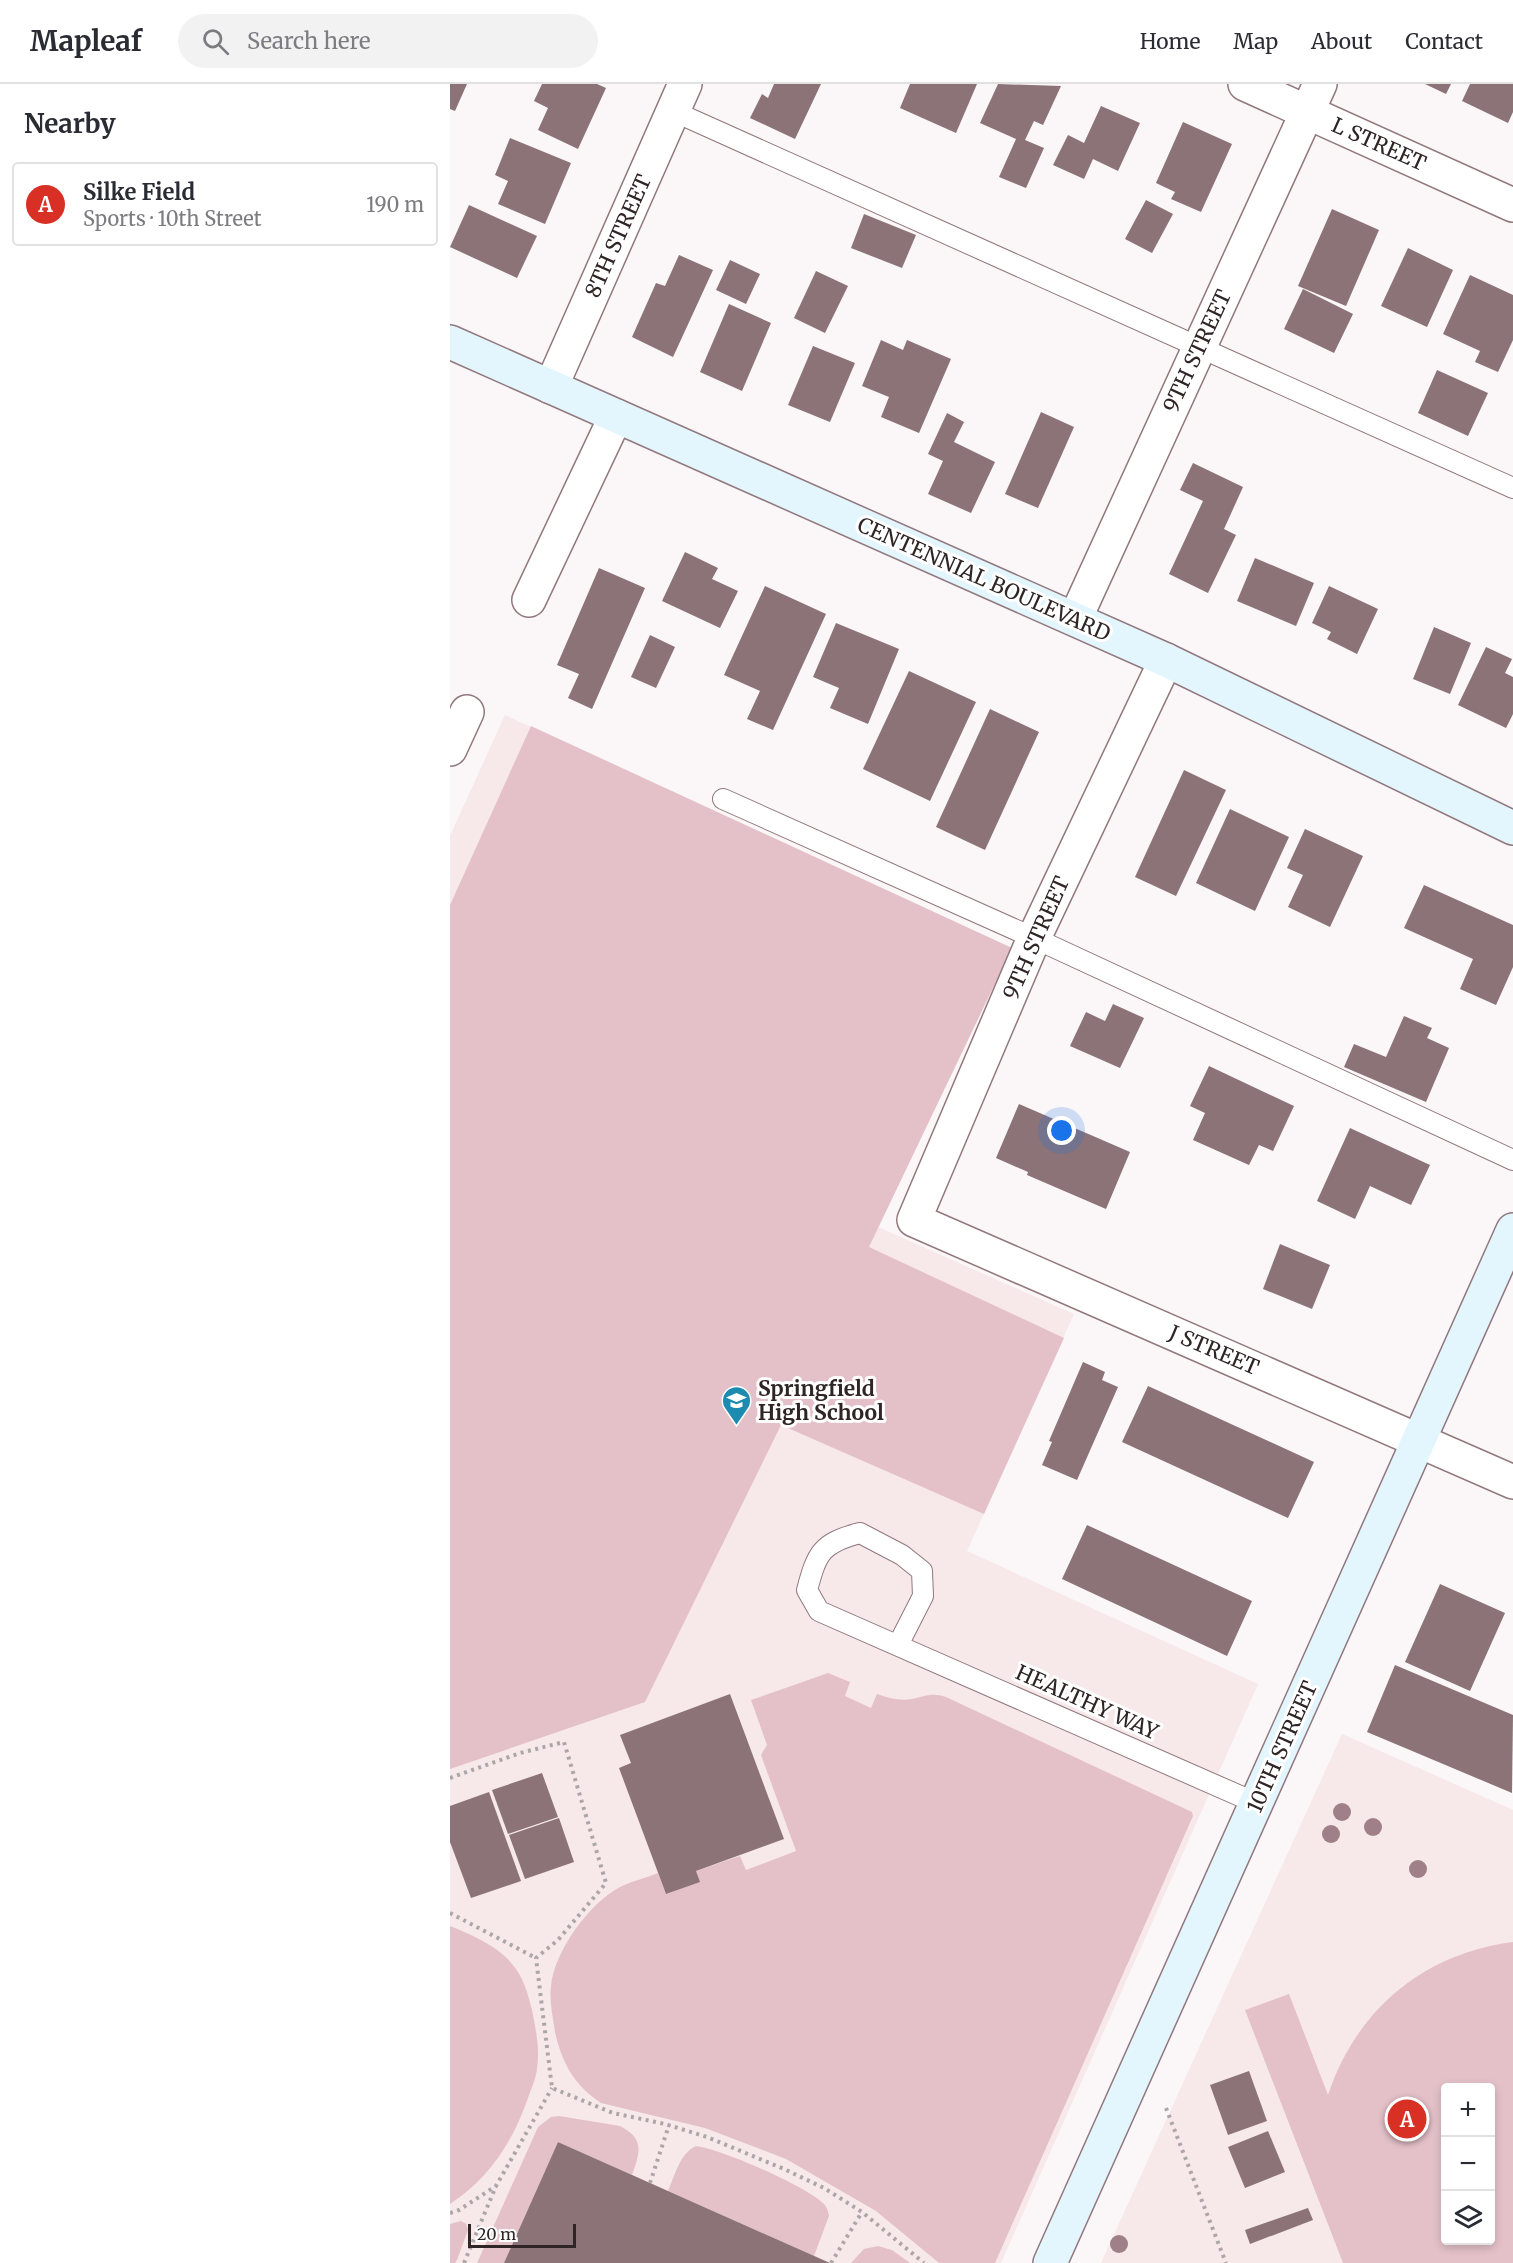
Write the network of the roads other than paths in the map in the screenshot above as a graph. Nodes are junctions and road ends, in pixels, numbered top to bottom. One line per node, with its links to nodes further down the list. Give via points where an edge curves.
1 (1245, 84): 3 (street, L STREET)
2 (679, 97): 6 (lane); 7 (street, 8TH STREET)
3 (1314, 98): 4 (street, L STREET); 6 (street, 9TH STREET)
4 (1513, 205)
5 (450, 342): 7 (main road, CENTENNIAL BOULEVARD)
6 (1199, 348): 9 (lane); 11 (street, 9TH STREET)
7 (551, 387): 8 (main road, CENTENNIAL BOULEVARD)
8 (616, 416): 10 (street); 11 (main road, CENTENNIAL BOULEVARD)
9 (1513, 488)
10 (529, 600)
11 (1075, 619): 12 (main road, CENTENNIAL BOULEVARD)
12 (1166, 660): 16 (main road, CENTENNIAL BOULEVARD); 17 (street, 9TH STREET)
13 (467, 712): 14 (street)
14 (450, 749)
15 (723, 799): 17 (lane)
16 (1513, 828)
17 (1034, 938): 18 (lane); 19 (street, 9TH STREET)
18 (1513, 1160)
19 (914, 1221): 21 (street, J STREET)
20 (1513, 1230): 21 (main road, 10TH STREET)
21 (1419, 1440): 22 (street, J STREET); 24 (main road, 10TH STREET)
22 (1513, 1482)
23 (898, 1646): 23 (lane, HEALTHY WAY, via 819,1611 807,1590 815,1559 837,1539 860,1533 902,1555 922,1571 923,1596); 24 (lane, HEALTHY WAY)
24 (1256, 1803): 25 (main road, 10TH STREET)
25 (1050, 2263)

